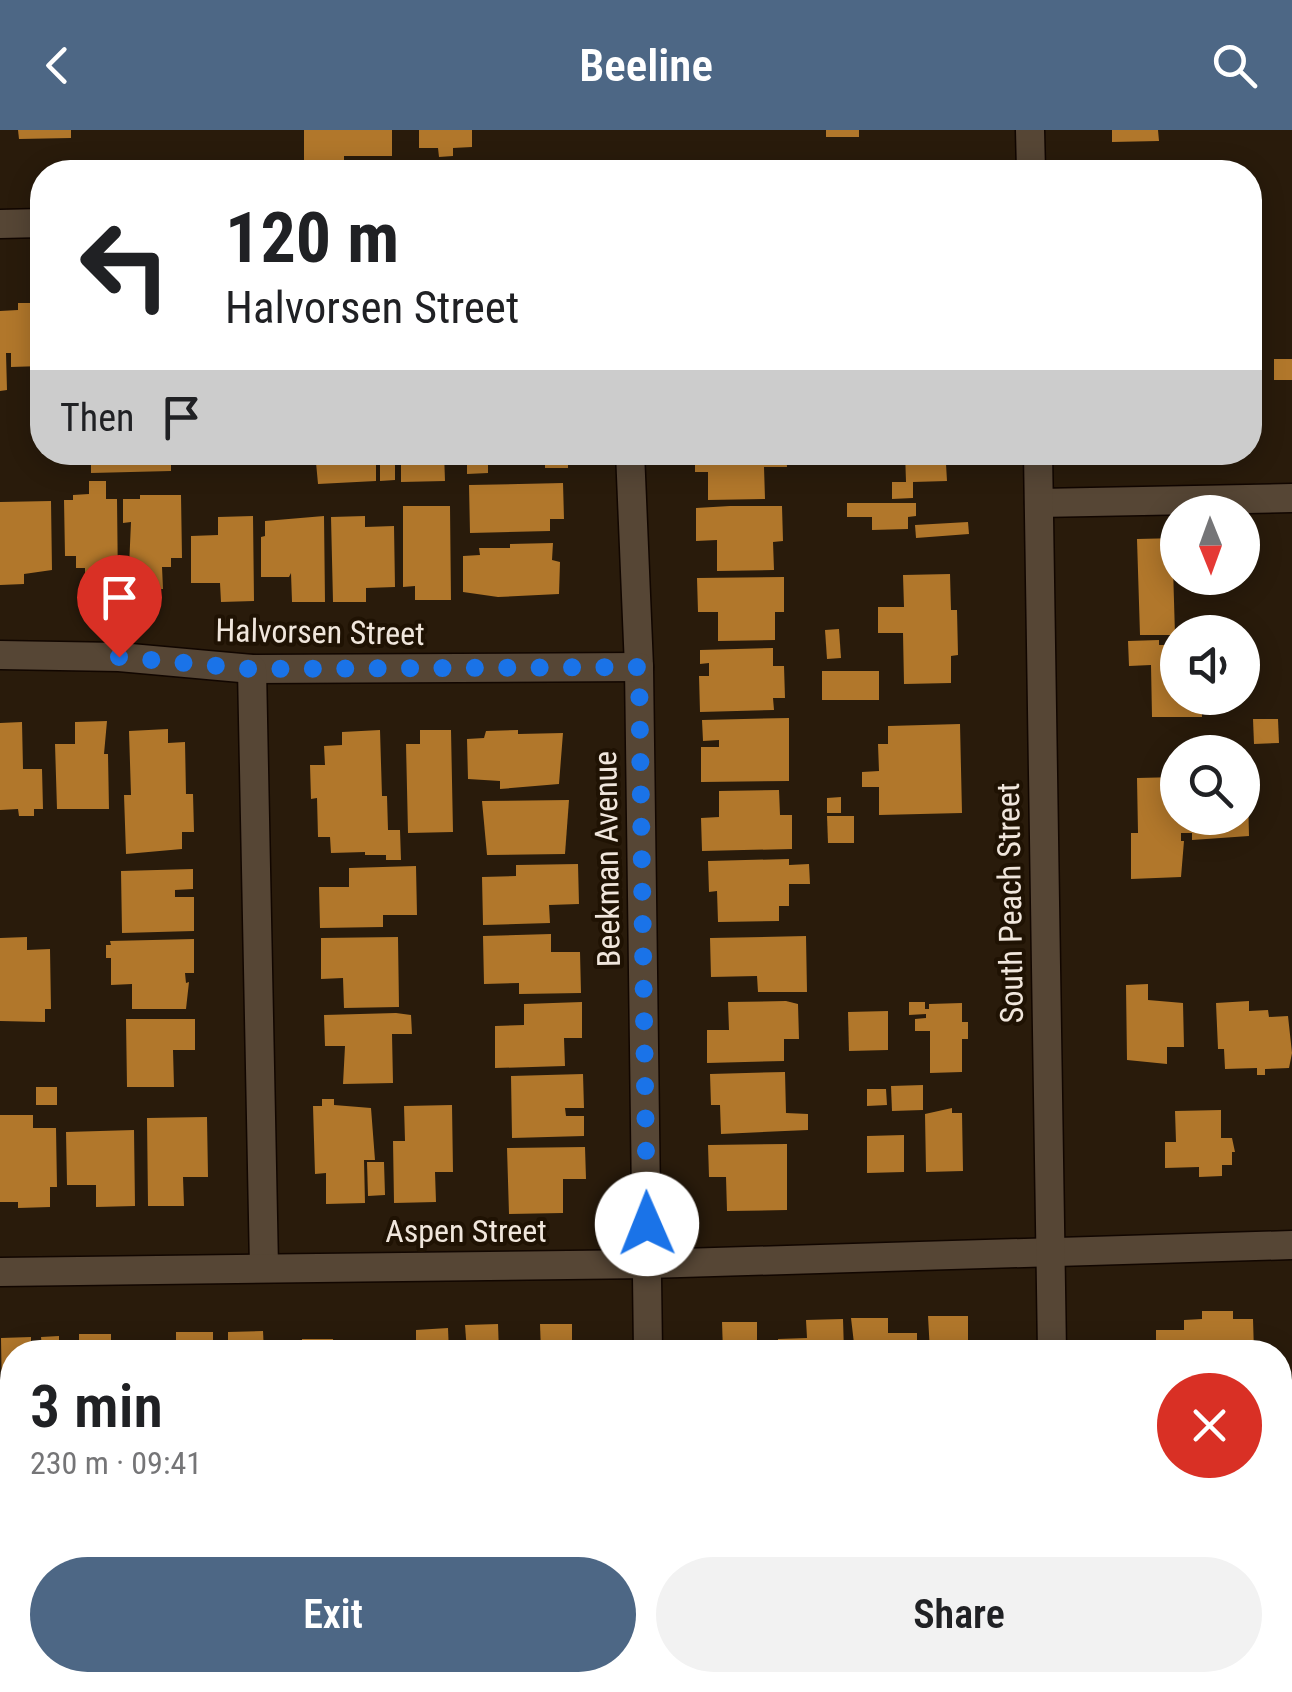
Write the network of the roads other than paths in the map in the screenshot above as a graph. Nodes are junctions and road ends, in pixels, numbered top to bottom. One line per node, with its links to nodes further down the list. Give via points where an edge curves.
1 (1030, 130): 2 (street)
2 (1031, 160)
3 (0, 224): 4 (street)
4 (30, 224)
5 (631, 465): 10 (street, Beekman Avenue)
6 (1038, 465): 8 (street, South Peach Street)
7 (1292, 498): 8 (street)
8 (1039, 504): 13 (street, South Peach Street)
9 (0, 655): 11 (street, Halvorsen Street)
10 (639, 667): 11 (street, Halvorsen Street); 14 (street, Beekman Avenue)
11 (252, 669): 15 (street)
12 (1292, 1245): 13 (street, Aspen Street)
13 (1050, 1252): 14 (street, Aspen Street); 18 (street, South Peach Street)
14 (648, 1264): 15 (street, Aspen Street); 17 (street, Beekman Avenue)
15 (264, 1267): 16 (street, Aspen Street)
16 (0, 1272)
17 (648, 1340)
18 (1052, 1340)

